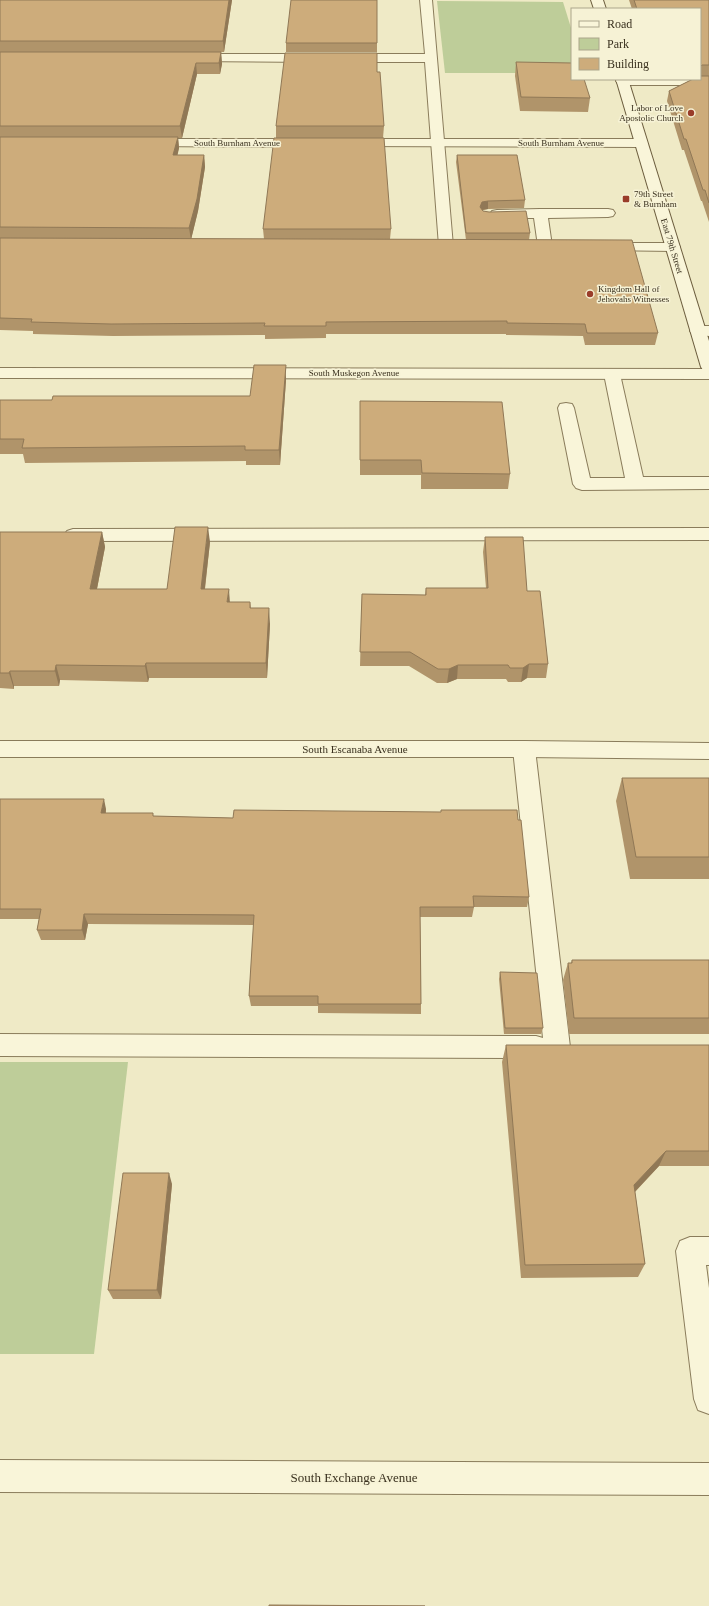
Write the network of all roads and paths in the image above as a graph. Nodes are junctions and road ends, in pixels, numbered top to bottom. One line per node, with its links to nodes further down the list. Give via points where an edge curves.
1 (426, 0): 3 (street)
2 (183, 58): 3 (street)
3 (431, 58): 10 (street)
4 (622, 80): 5 (street); 9 (street, East 79th Street)
5 (709, 81)
6 (135, 143): 7 (street, South Burnham Avenue)
7 (318, 143)
8 (342, 143): 10 (street, South Burnham Avenue)
9 (641, 143): 10 (street, South Burnham Avenue); 21 (street, East 79th Street)
10 (438, 144): 15 (street)
11 (540, 213): 12 (street); 13 (street); 18 (street)
12 (608, 213)
13 (488, 214)
14 (430, 246): 15 (street)
15 (446, 246): 16 (street)
16 (461, 246)
17 (530, 246): 18 (street)
18 (545, 246): 19 (street)
19 (560, 246)
20 (590, 246): 21 (street)
21 (673, 247): 22 (street, East 79th Street)
22 (704, 331): 23 (street, East 79th Street)
23 (709, 367)
24 (0, 373): 25 (street, South Muskegon Avenue)
25 (612, 374): 26 (street, South Muskegon Avenue); 28 (street)
26 (709, 374)
27 (566, 408): 28 (street, via 582,484)
28 (636, 483): 29 (street)
29 (709, 483)
30 (709, 534): 31 (street)
31 (56, 535)
32 (0, 749): 33 (street, South Escanaba Avenue)
33 (524, 749): 34 (street, South Escanaba Avenue); 35 (street, via 569,1047)
34 (709, 751)
35 (0, 1045)
36 (709, 1251): 37 (street, via 690,1251)
37 (709, 1399)
38 (0, 1476): 39 (street, South Exchange Avenue)
39 (709, 1479)

